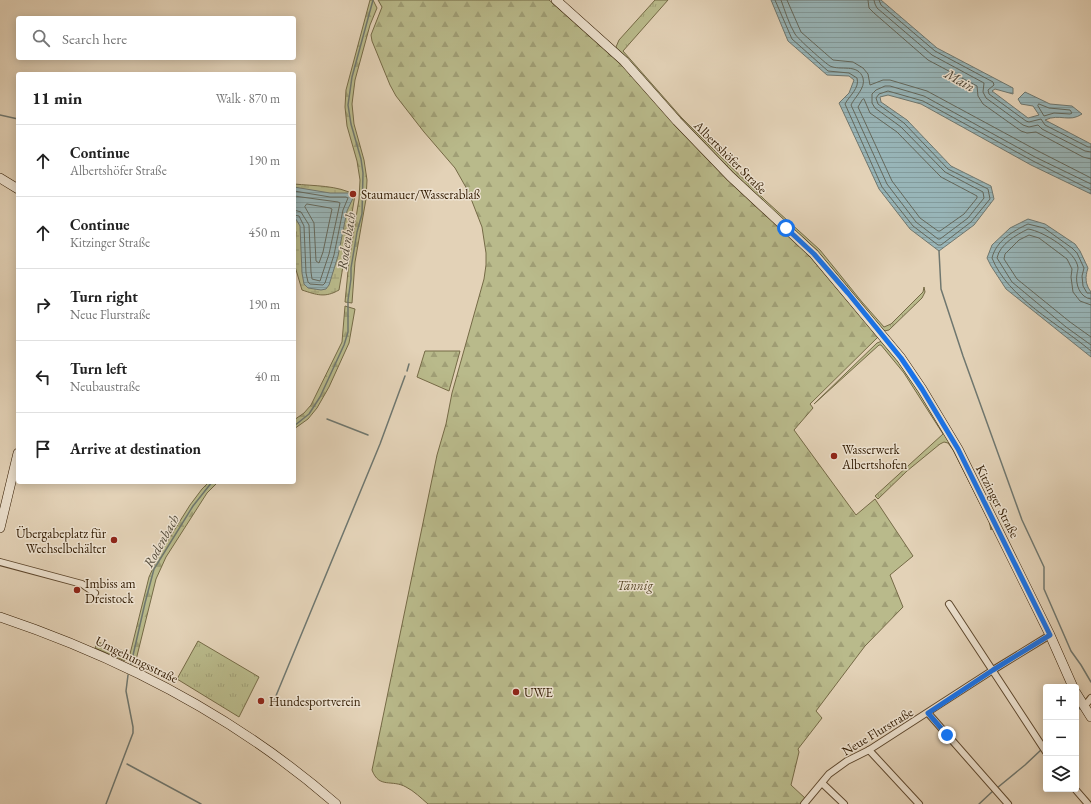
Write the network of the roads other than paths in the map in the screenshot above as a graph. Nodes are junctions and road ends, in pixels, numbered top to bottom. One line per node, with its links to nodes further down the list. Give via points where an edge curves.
1 (556, 0): 4 (street, Albertshöfer Straße, via 624,61 730,176 814,254)
2 (0, 178): 3 (street)
3 (16, 188)
4 (884, 336): 11 (street, Kitzinger Straße, via 922,389 954,443)
5 (16, 462): 6 (street)
6 (0, 528)
7 (0, 562): 8 (street, via 82,584)
8 (95, 592)
9 (949, 604): 12 (street)
10 (0, 617): 23 (street, Umgehungsstraße, via 99,654 190,701 254,740)
11 (1050, 635): 12 (street, Neue Flurstraße); 13 (street, Kitzinger Straße)
12 (993, 670): 17 (street, Neue Flurstraße); 19 (street)
13 (1072, 684)
14 (1079, 698): 16 (street)
15 (1091, 698): 16 (street)
16 (1084, 707): 18 (street)
17 (928, 713): 20 (street, Neue Flurstraße); 27 (street)
18 (1091, 717)
19 (1043, 748)
20 (869, 750): 21 (street, Neue Flurstraße, via 847,761 829,774); 26 (street)
21 (822, 783): 24 (street, Neue Flurstraße); 25 (street)
22 (1078, 792): 28 (street)
23 (336, 804)
24 (804, 804)
25 (844, 804)
26 (919, 804)
27 (1008, 804)
28 (1088, 804)

